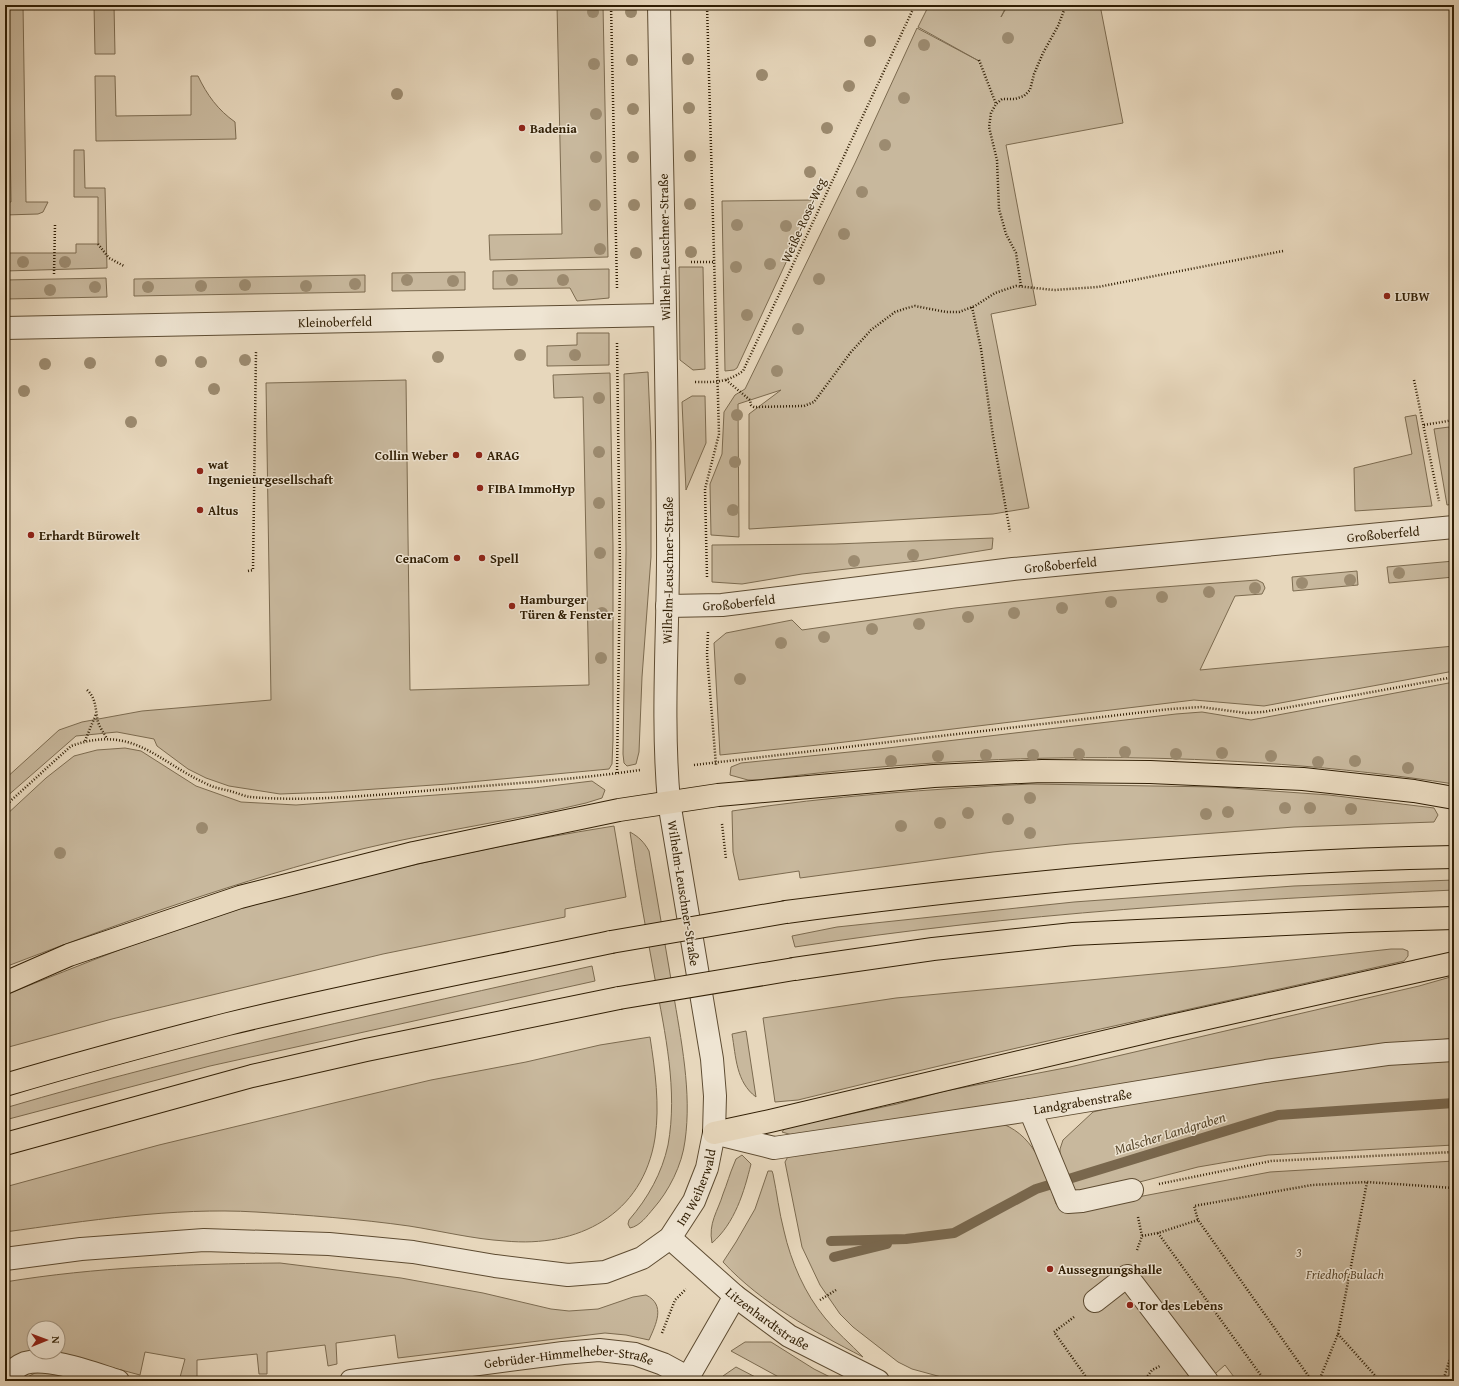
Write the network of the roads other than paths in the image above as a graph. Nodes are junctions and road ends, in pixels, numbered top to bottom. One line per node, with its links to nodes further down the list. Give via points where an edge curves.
1 (659, 5): 2 (street, Wilhelm-Leuschner-Straße)
2 (665, 315): 3 (street, Kleinoberfeld); 5 (street, Wilhelm-Leuschner-Straße)
3 (5, 328)
4 (1449, 527): 5 (street, Großoberfeld, via 1013,569 722,605)
5 (667, 606): 7 (street, Wilhelm-Leuschner-Straße, via 664,718)
6 (1454, 798): 7 (highway, via 1303,779 1150,772 1042,771 934,776 739,793)
7 (669, 802): 11 (highway, via 414,853 240,897 69,955); 15 (street, Wilhelm-Leuschner-Straße, via 712,1059)
8 (1454, 857): 13 (highway, bridge, via 1346,859 1066,880 786,912 611,942 357,995 229,1024)
9 (1454, 918): 16 (highway, bridge, via 1073,934 933,949 794,969 619,998 366,1050 252,1076)
10 (1454, 963): 15 (highway)
11 (5, 983)
12 (1454, 1050): 14 (street, Landgrabenstraße, via 1387,1054 1266,1071)
13 (5, 1085)
14 (1030, 1110): 15 (street, Landgrabenstraße, via 774,1148); 17 (street, via 1068,1202)
15 (714, 1132): 18 (street, Im Weiherwald, via 707,1168 694,1201)
16 (5, 1144)
17 (1132, 1190)
18 (670, 1238): 19 (street, via 642,1258 605,1272 584,1275 494,1266 413,1252 329,1244 204,1240 81,1249); 20 (street, Litzenhardtstraße)
19 (5, 1259)
20 (735, 1296): 23 (street); 26 (street, Litzenhardtstraße, via 788,1336)
21 (1095, 1301): 27 (street, via 1127,1276)
22 (5, 1378): 24 (street, via 24,1363 36,1361 50,1362)
23 (687, 1379): 25 (street, Gebrüder-Himmelheber-Straße, via 663,1364 635,1354 599,1350)
24 (118, 1381)
25 (351, 1381)
26 (878, 1381)
27 (1207, 1381)

